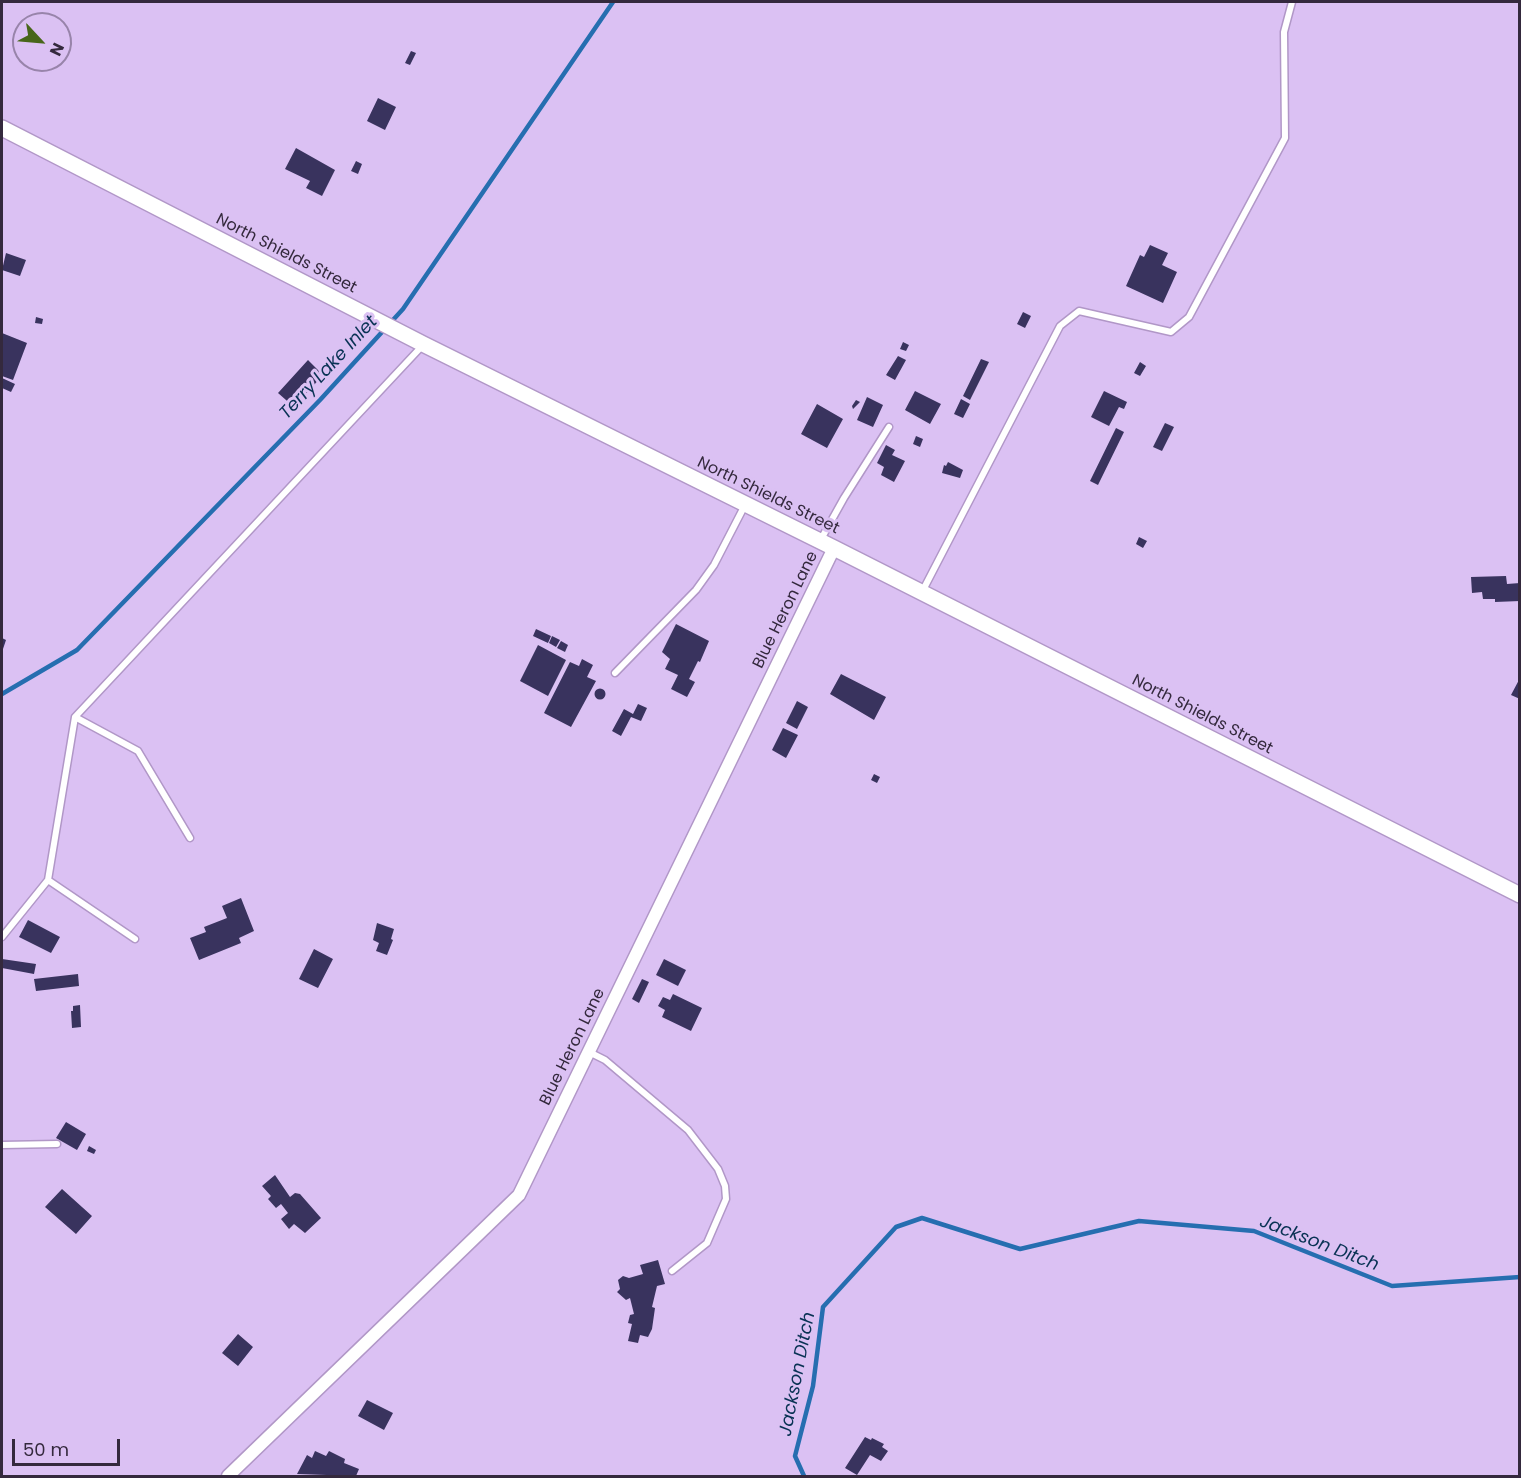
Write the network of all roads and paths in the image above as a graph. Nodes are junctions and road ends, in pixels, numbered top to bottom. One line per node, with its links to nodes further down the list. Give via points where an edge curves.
1 (1292, 2): 7 (lane, via 1284,32 1285,138 1189,317 1171,332 1079,311 1060,326)
2 (2, 128): 3 (street, North Shields Street)
3 (423, 344): 5 (street, North Shields Street); 9 (lane)
4 (889, 427): 6 (lane)
5 (745, 504): 6 (street, North Shields Street); 8 (lane, via 719,556 696,590)
6 (827, 545): 7 (street, North Shields Street); 15 (street, Blue Heron Lane)
7 (922, 593): 12 (street, North Shields Street)
8 (615, 673)
9 (75, 717): 10 (lane, via 138,751); 11 (lane)
10 (190, 838)
11 (48, 880): 13 (lane); 14 (lane)
12 (1520, 895)
13 (2, 937)
14 (135, 939)
15 (589, 1052): 18 (lane, via 605,1060 688,1130 718,1169 726,1199 707,1243); 19 (street, Blue Heron Lane, via 519,1195)
16 (57, 1144): 17 (lane)
17 (2, 1145)
18 (672, 1271)
19 (228, 1476)

